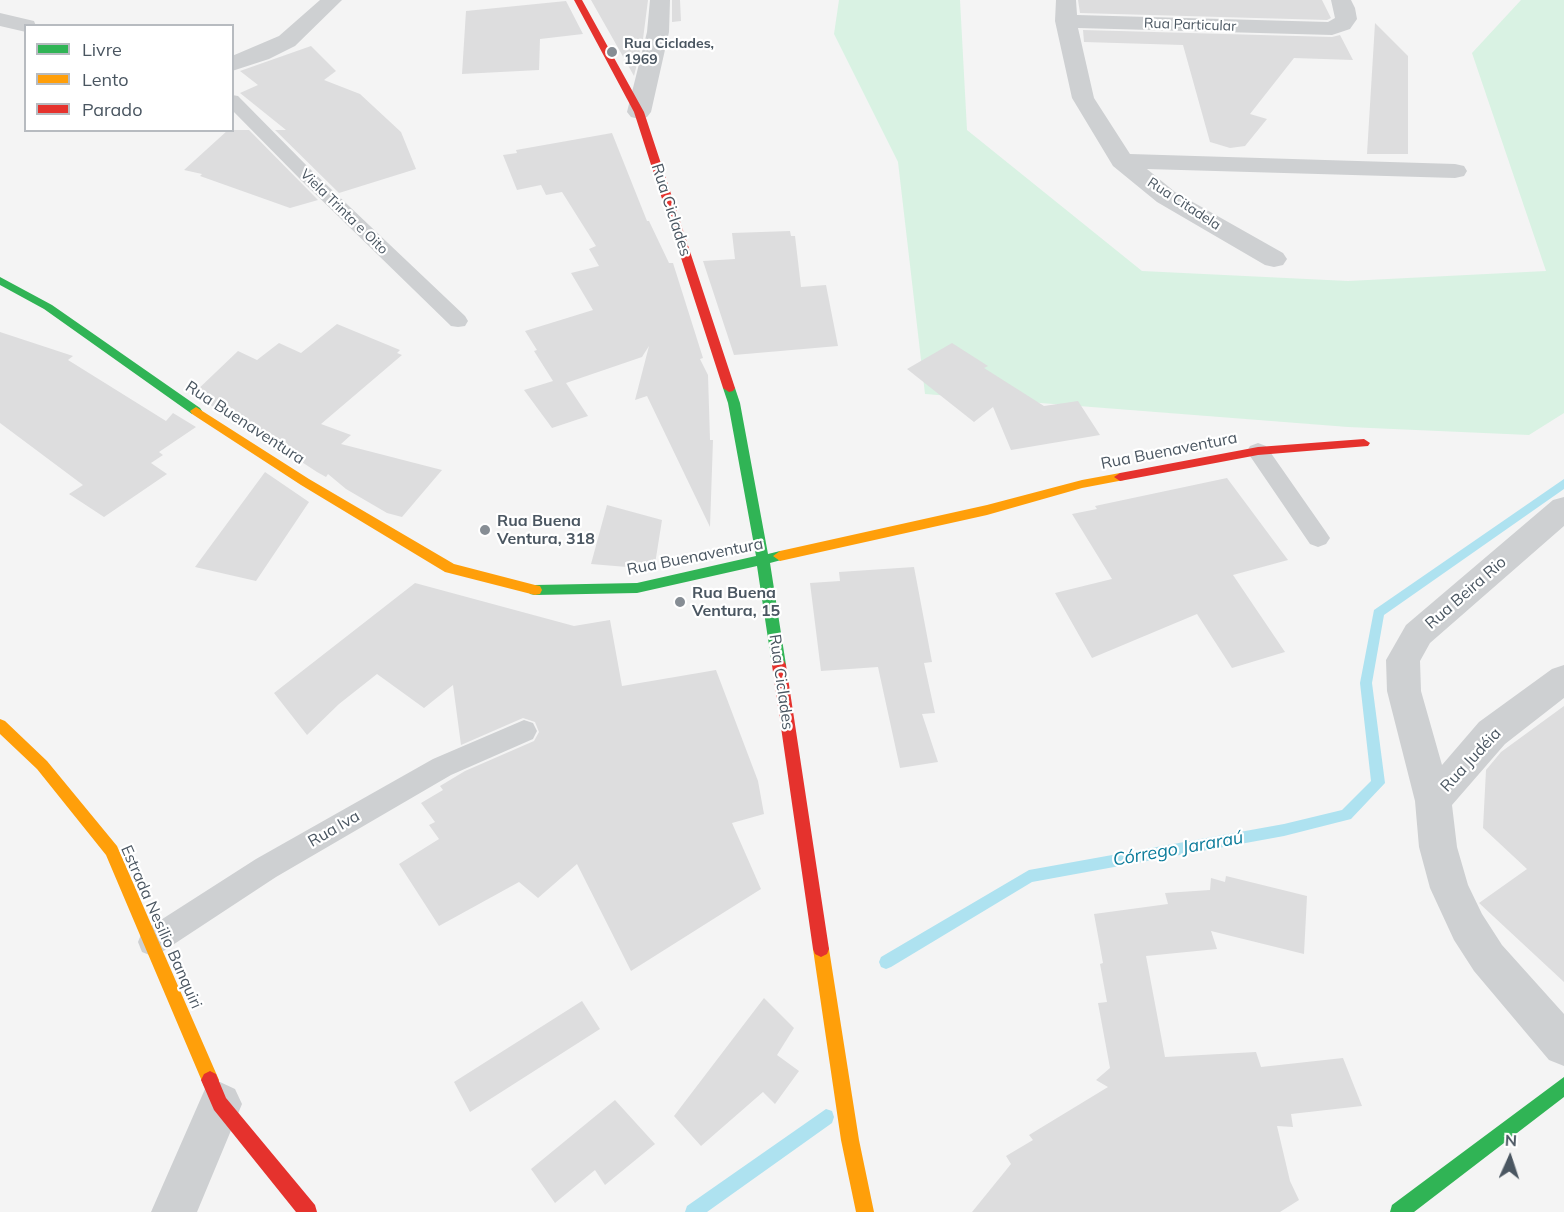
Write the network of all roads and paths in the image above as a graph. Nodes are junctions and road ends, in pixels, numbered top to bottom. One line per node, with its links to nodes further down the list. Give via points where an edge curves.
1 (332, 0): 8 (street, via 287,41)
2 (578, 0): 10 (street, Rua Ciclades)
3 (660, 0): 10 (street, via 658,32)
4 (1341, 0): 5 (street, Rua Particular, via 1346,19 1332,29)
5 (1066, 11): 11 (street, Rua Citadela, via 1083,98)
6 (0, 19): 7 (street)
7 (24, 25)
8 (234, 63)
9 (234, 102): 15 (lane, Viela Trinta e Oito)
10 (639, 112): 20 (street, Rua Ciclades, via 734,403)
11 (1122, 161): 12 (street); 13 (street, Rua Citadela, via 1166,196)
12 (1455, 171)
13 (1274, 259)
14 (0, 280): 20 (street, Rua Buenaventura, via 57,313 177,400 305,482 450,568 541,592 637,588)
15 (458, 321)
16 (1364, 443): 17 (street, Rua Buenaventura)
17 (1258, 451): 19 (lane); 20 (street, Rua Buenaventura, via 1082,484)
18 (1564, 508): 24 (street, Rua Beira Rio, via 1418,634 1403,660 1404,691)
19 (1318, 538)
20 (763, 561): 31 (street, Rua Ciclades, via 850,1140)
21 (1564, 679): 24 (street, Rua Judéia, via 1492,733)
22 (0, 725): 25 (street, Estrada Nesilio Banquiri, via 42,765 112,851)
23 (524, 731): 25 (lane, Rua Iva, via 442,767 266,868)
24 (1433, 801): 26 (street, Rua Judéia, via 1438,847 1449,888 1468,927 1488,958)
25 (152, 942): 28 (street, Estrada Nesilio Banquiri)
26 (1564, 1045)
27 (1564, 1086): 32 (street)
28 (220, 1104): 29 (street); 30 (street, Estrada Nesilio Banquiri)
29 (174, 1212)
30 (308, 1212)
31 (865, 1212)
32 (1400, 1212)

